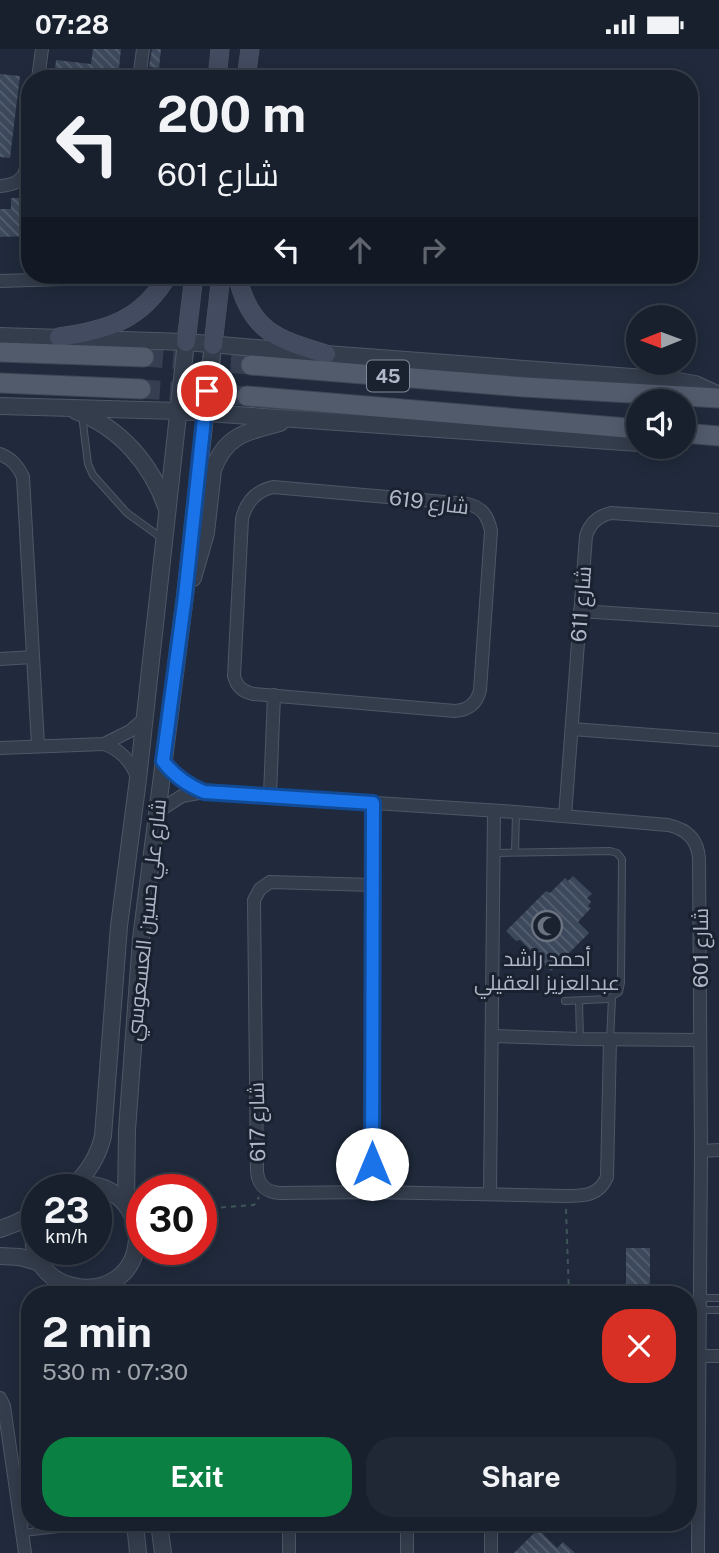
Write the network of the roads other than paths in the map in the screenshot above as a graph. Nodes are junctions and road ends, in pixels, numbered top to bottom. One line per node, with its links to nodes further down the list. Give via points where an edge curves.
1 (42, 49): 5 (street)
2 (143, 49): 6 (street)
3 (220, 49): 7 (main road)
4 (250, 49): 8 (main road)
5 (39, 70)
6 (140, 70)
7 (218, 70)
8 (248, 70)
9 (21, 180): 10 (street)
10 (0, 186)
11 (21, 280): 12 (street)
12 (0, 281)
13 (162, 284): 18 (main road, via 121,321 93,332)
14 (193, 284): 19 (main road)
15 (220, 284): 20 (main road)
16 (239, 284): 22 (main road, via 248,307 262,325 281,339)
17 (0, 336): 18 (street)
18 (59, 337): 19 (street)
19 (186, 342): 20 (street); 31 (street, شارع علي حسين العسعوسي)
20 (213, 345): 22 (street); 32 (street, شارع علي حسين العسعوسي)
21 (0, 352): 23 (main road)
22 (326, 354): 28 (street, via 684,381)
23 (144, 357)
24 (251, 365): 28 (main road, 45, via 524,387)
25 (0, 383): 26 (main road)
26 (141, 389)
27 (247, 396): 34 (main road, 45)
28 (719, 396)
29 (0, 406): 30 (street)
30 (74, 411): 31 (street); 40 (street, via 108,428 136,453 157,484); 42 (lane, via 93,475 127,513)
31 (179, 411): 32 (street); 40 (street, شارع علي حسين العسعوسي)
32 (205, 414): 33 (street); 43 (street, شارع علي حسين العسعوسي)
33 (295, 420): 38 (street); 43 (street, via 244,433 221,451 213,470 203,549)
34 (626, 428)
35 (696, 434): 36 (main road)
36 (719, 436): 37 (street)
37 (696, 440)
38 (626, 442)
39 (0, 454): 46 (street, via 17,465 23,477)
40 (168, 512): 42 (street, شارع علي حسين العسعوسي)
41 (719, 520): 44 (street, شارع 611, via 617,513 598,518 586,536)
42 (165, 540): 49 (street, شارع علي حسين العسعوسي)
43 (185, 596): 55 (street, شارع علي حسين العسعوسي)
44 (580, 611): 45 (street); 50 (street, شارع 611)
45 (719, 620)
46 (33, 657): 47 (street); 53 (street)
47 (0, 659)
48 (274, 695): 48 (street, شارع 619, via 455,711 472,706 480,690 491,531 481,510 467,504 280,487 254,496 242,519 234,676 247,692); 58 (street)
49 (144, 719): 52 (street); 56 (street, شارع علي حسين العسعوسي)
50 (572, 729): 51 (street); 63 (street, شارع 611)
51 (719, 740)
52 (104, 744): 53 (street); 56 (street, via 129,761)
53 (38, 745): 54 (street)
54 (0, 748)
55 (163, 761): 57 (street, شارع 601, via 187,785); 61 (street, شارع علي حسين العسعوسي)
56 (138, 779): 76 (street, شارع علي حسين العسعوسي, via 118,926 103,1136)
57 (204, 792): 58 (street, شارع 601); 61 (street, شارع 601, via 182,796)
58 (270, 795): 59 (street, شارع 601)
59 (373, 803): 60 (street, شارع 601); 66 (street)
60 (494, 811): 62 (street, شارع 601); 65 (street)
61 (157, 812): 77 (street, شارع علي حسين العسعوسي, via 135,1002)
62 (516, 812): 63 (street, شارع 601); 64 (lane)
63 (565, 816): 73 (street, شارع 601, via 668,825 694,841 699,859)
64 (515, 852): 65 (lane); 67 (lane, via 610,851 620,856 621,983)
65 (494, 853): 70 (street)
66 (372, 885): 79 (street); 79 (street, شارع 617, via 270,882 254,899 260,1183 280,1193)
67 (612, 998): 69 (lane); 72 (lane)
68 (565, 1001): 69 (lane)
69 (579, 1001): 71 (lane)
70 (492, 1036): 71 (street); 80 (street)
71 (580, 1039): 72 (street)
72 (610, 1040): 73 (street); 80 (street, شارع 617, via 604,1184 591,1195)
73 (700, 1040): 75 (street, شارع 601)
74 (719, 1150): 75 (street)
75 (701, 1151): 93 (street, شارع 601)
76 (84, 1174)
77 (126, 1174)
78 (112, 1192): 81 (street)
79 (372, 1192): 80 (street, شارع 617)
80 (490, 1193)
81 (126, 1205)
82 (21, 1220): 83 (street)
83 (0, 1229)
84 (0, 1256): 85 (street)
85 (21, 1257)
86 (43, 1265): 89 (street)
87 (127, 1265): 88 (street, شارع علي حسين العسعوسي)
88 (118, 1276): 90 (street); 91 (street)
89 (65, 1286)
90 (99, 1286)
91 (116, 1286)
92 (719, 1298): 93 (lane)
93 (700, 1304): 94 (lane); 95 (street, شارع 601)
94 (719, 1310)
95 (700, 1356): 96 (street); 98 (street, شارع 601)
96 (719, 1356)
97 (0, 1398): 99 (street)
98 (697, 1404)
99 (21, 1520)
100 (41, 1531): 107 (lane)
101 (136, 1531): 109 (street)
102 (161, 1531): 110 (street)
103 (289, 1531): 111 (street)
104 (407, 1531): 112 (street)
105 (491, 1531): 113 (street)
106 (697, 1531): 114 (street, شارع 601)
107 (23, 1533): 108 (street)
108 (25, 1553)
109 (138, 1553)
110 (163, 1553)
111 (289, 1553)
112 (407, 1553)
113 (491, 1553)
114 (698, 1553)

